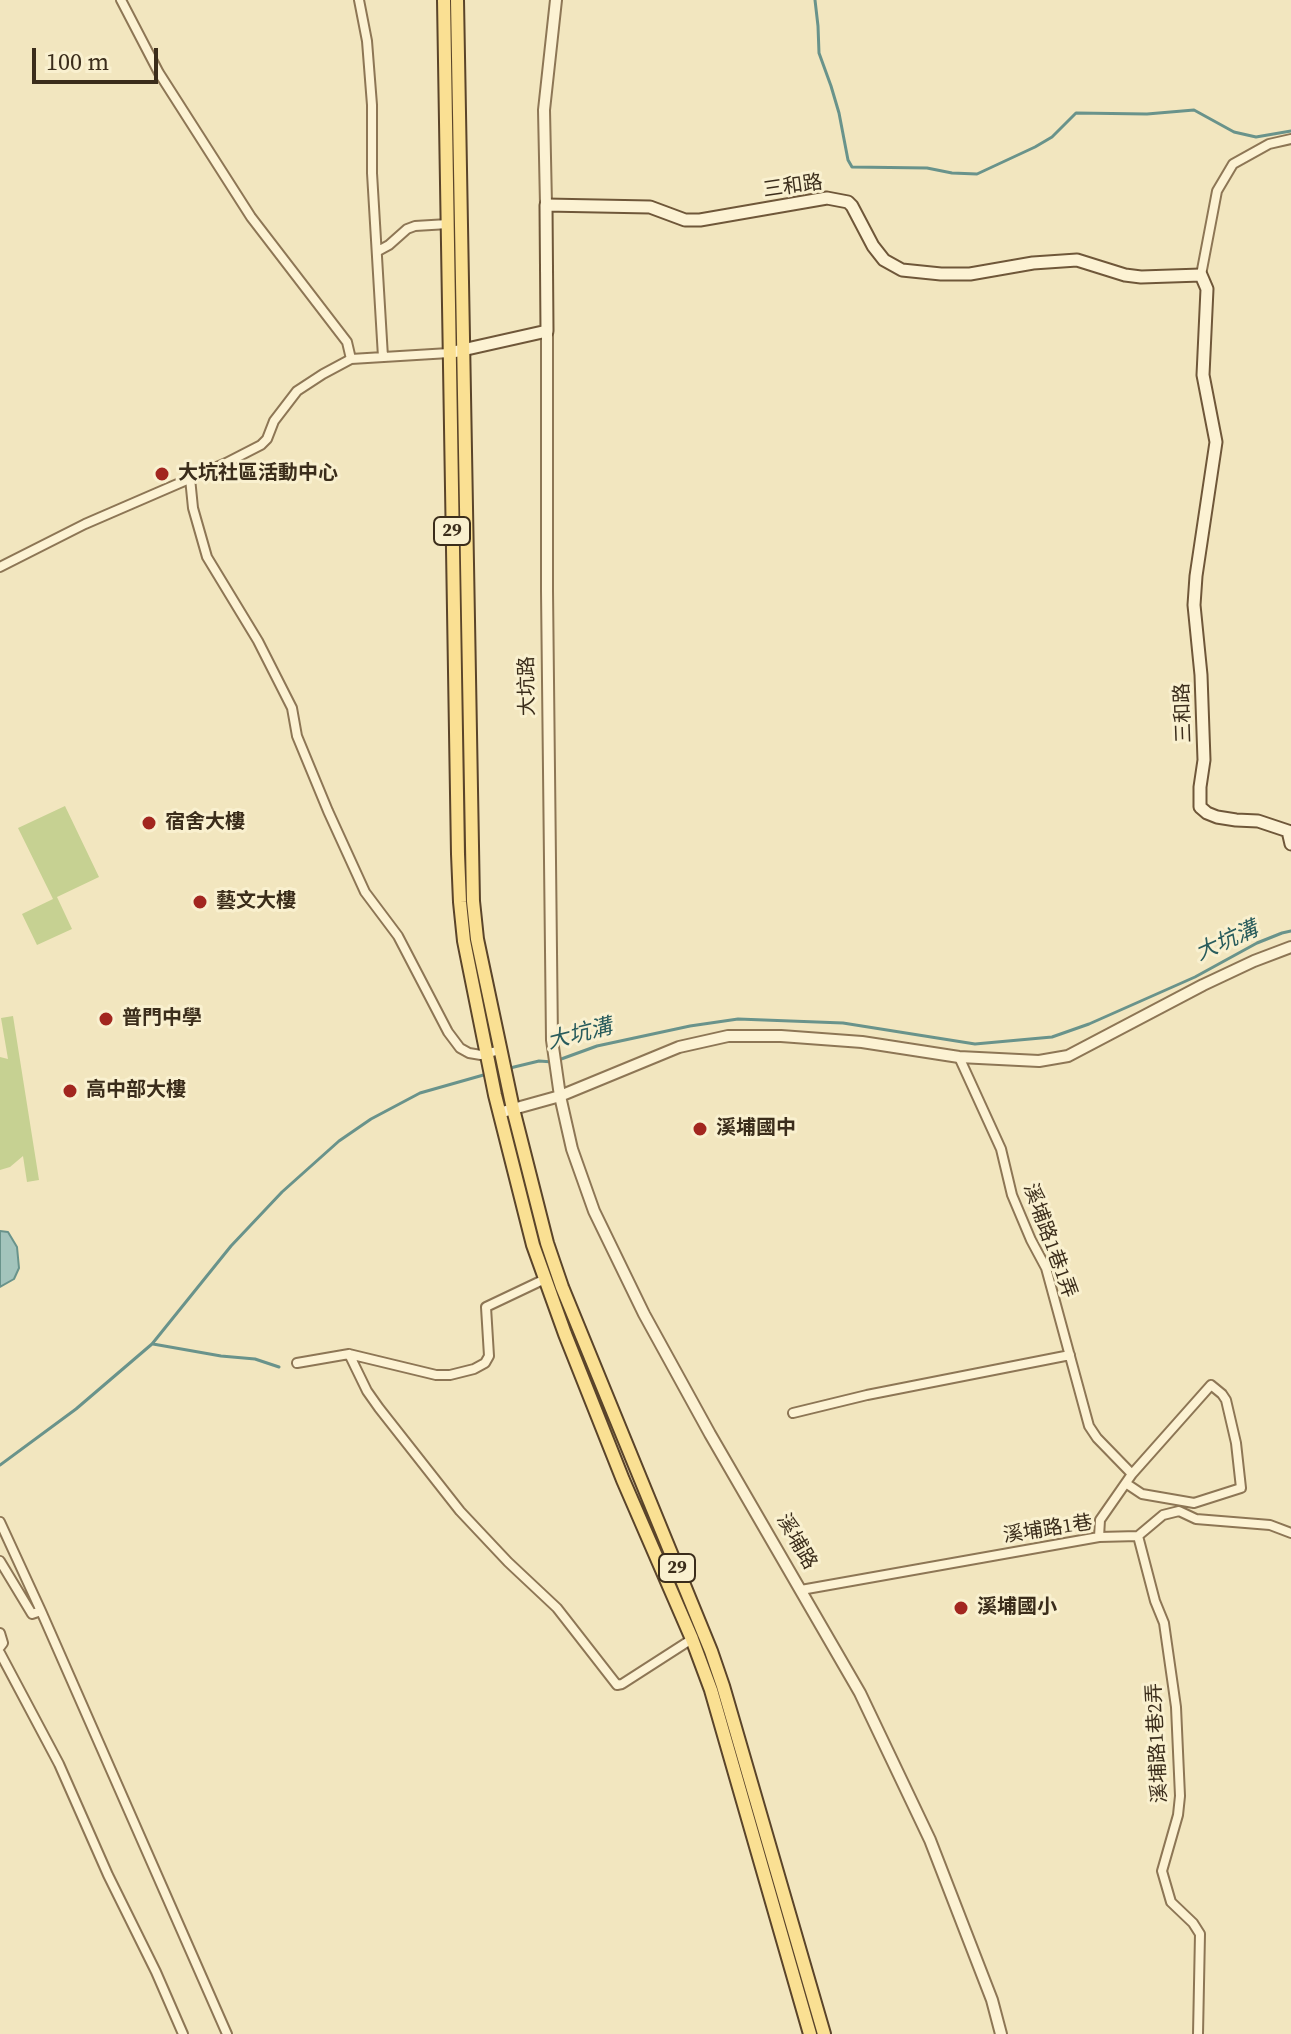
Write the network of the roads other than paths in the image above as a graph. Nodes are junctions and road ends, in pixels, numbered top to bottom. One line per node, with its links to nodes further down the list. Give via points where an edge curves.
1 (121, 0): 15 (street, via 159,73 251,217 347,342)
2 (359, 0): 9 (street, via 372,105)
3 (444, 0): 8 (main road, 29)
4 (457, 0): 12 (main road, 29)
5 (556, 0): 7 (street, 大坑路, via 544,110)
6 (1291, 139): 10 (street, 三和路, via 1269,144 1233,164 1217,191)
7 (546, 205): 10 (main road, 三和路, via 650,207 700,220 827,198 848,202 879,253 902,270 970,274 1077,260 1133,276); 11 (main road, 大坑路)
8 (448, 224): 9 (street, via 407,229); 13 (main road, 29)
9 (378, 251): 14 (street)
10 (1201, 275): 18 (main road, 三和路, via 1207,289 1203,375 1216,442 1194,605 1204,760 1200,807 1217,817 1258,821 1288,831)
11 (547, 331): 12 (main road); 22 (street, 大坑路, via 552,1040)
12 (462, 349): 13 (main road); 20 (main road, 29, via 473,901)
13 (449, 353): 14 (street); 20 (main road, 29, via 460,902 464,941)
14 (383, 357): 15 (street)
15 (351, 359): 16 (street, via 297,391 261,445)
16 (190, 478): 17 (street); 20 (street, via 207,557 292,708 297,736 365,892 398,936 460,1048)
17 (0, 567)
18 (1291, 844)
19 (1291, 947): 21 (street, via 1068,1056 1039,1061)
20 (494, 1055): 24 (main road, 29); 25 (main road, 29)
21 (959, 1057): 23 (street, via 862,1042 728,1036 679,1047); 28 (street, 溪埔路1巷1弄, via 1046,1268)
22 (557, 1071): 23 (street, 溪埔路)
23 (560, 1096): 24 (street); 38 (street, 溪埔路, via 572,1149 614,1255)
24 (513, 1109): 25 (street); 46 (main road, 29, via 562,1287 723,1686)
25 (499, 1112): 26 (main road, 29)
26 (545, 1279): 27 (street, via 486,1307 489,1356 474,1369 436,1375); 41 (main road, 29)
27 (349, 1354): 29 (street); 41 (street, via 379,1408 460,1511 557,1608 617,1685)
28 (1070, 1355): 30 (street); 31 (street, 溪埔路1巷1弄, via 1089,1426)
29 (297, 1363)
30 (793, 1413)
31 (1132, 1474): 32 (street); 32 (street, via 1211,1385 1222,1394 1236,1443 1241,1488 1194,1503 1142,1494)
32 (1127, 1484): 36 (street, via 1100,1520)
33 (0, 1522): 39 (street)
34 (1291, 1533): 35 (street, via 1270,1525 1196,1519 1179,1511 1163,1515)
35 (1138, 1536): 36 (street, 溪埔路1巷); 48 (street, 溪埔路1巷2弄, via 1164,1623 1176,1707 1180,1796 1162,1871 1171,1902 1200,1934)
36 (1099, 1537): 38 (street, 溪埔路1巷)
37 (0, 1561): 39 (street, via 32,1614)
38 (801, 1590): 47 (street, 溪埔路, via 860,1693 930,1840)
39 (41, 1611): 44 (street)
40 (0, 1633): 42 (street)
41 (692, 1639): 45 (main road, 29)
42 (0, 1650): 43 (street, via 59,1764)
43 (183, 2034)
44 (227, 2034)
45 (810, 2034)
46 (824, 2034)
47 (1001, 2034)
48 (1198, 2034)

